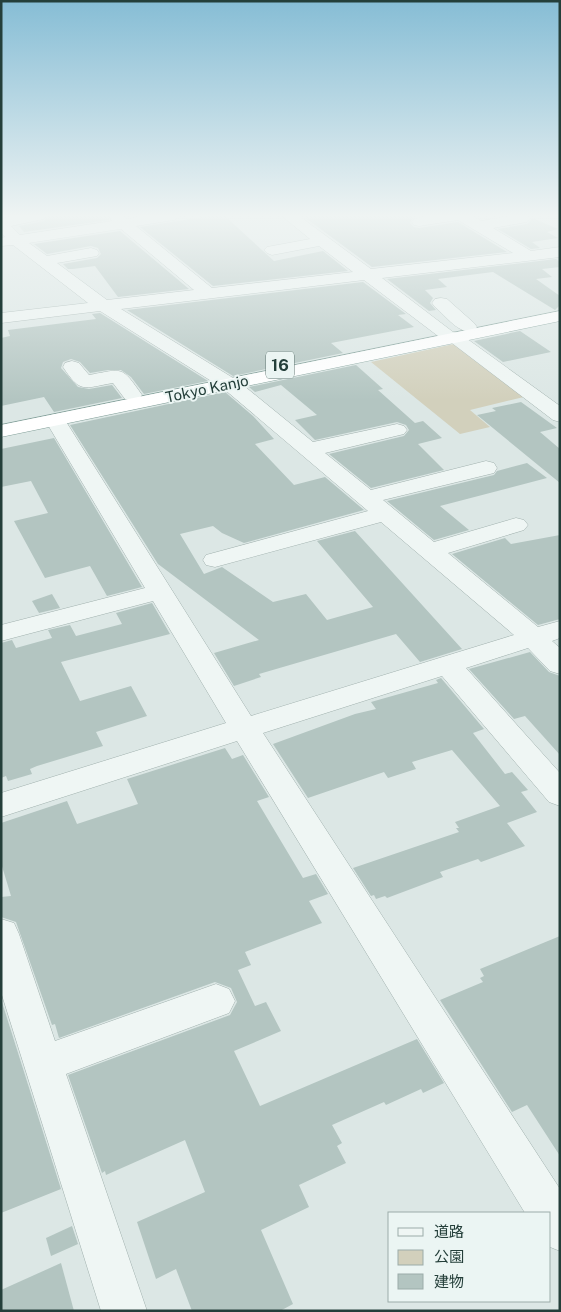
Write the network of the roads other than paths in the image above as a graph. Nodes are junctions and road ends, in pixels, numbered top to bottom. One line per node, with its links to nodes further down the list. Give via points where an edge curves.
1 (65, 277): 13 (street)
2 (189, 277): 10 (street)
3 (254, 277): 9 (street)
4 (316, 277): 7 (street)
5 (356, 277): 8 (street)
6 (385, 277): 8 (street)
7 (320, 281): 8 (street); 9 (street)
8 (359, 281): 17 (street)
9 (270, 287): 10 (street); 11 (street)
10 (209, 294): 13 (street)
11 (290, 300)
12 (441, 303): 17 (street)
13 (102, 305): 16 (street); 19 (street)
14 (560, 309): 17 (highway, Tokyo Kanjo / 16)
15 (560, 316): 17 (highway, Tokyo Kanjo / 16)
16 (1, 318)
17 (455, 332): 19 (highway, Tokyo Kanjo / 16); 21 (street)
18 (72, 368): 20 (street, via 84,382 118,376)
19 (226, 381): 20 (highway, Tokyo Kanjo / 16); 22 (highway, Tokyo Kanjo / 16); 26 (street)
20 (132, 395): 23 (highway, Tokyo Kanjo / 16)
21 (560, 416)
22 (55, 420): 25 (highway, Tokyo Kanjo / 16); 33 (street)
23 (1, 421)
24 (397, 430): 26 (street)
25 (1, 431)
26 (308, 450): 28 (street)
27 (486, 468): 28 (street)
28 (365, 498): 29 (street)
29 (384, 514): 31 (street); 32 (street)
30 (516, 525): 31 (street)
31 (429, 551): 36 (street)
32 (215, 560)
33 (159, 592): 35 (street); 39 (street)
34 (560, 629): 36 (street)
35 (1, 633)
36 (533, 637): 37 (street); 38 (street)
37 (447, 664): 39 (street); 40 (street)
38 (560, 665)
39 (244, 728): 41 (street); 45 (street)
40 (560, 794)
41 (1, 805)
42 (1, 934): 44 (street)
43 (216, 1001): 44 (street)
44 (43, 1064): 48 (street)
45 (549, 1212)
46 (551, 1215): 47 (street)
47 (560, 1229)
48 (124, 1311)

